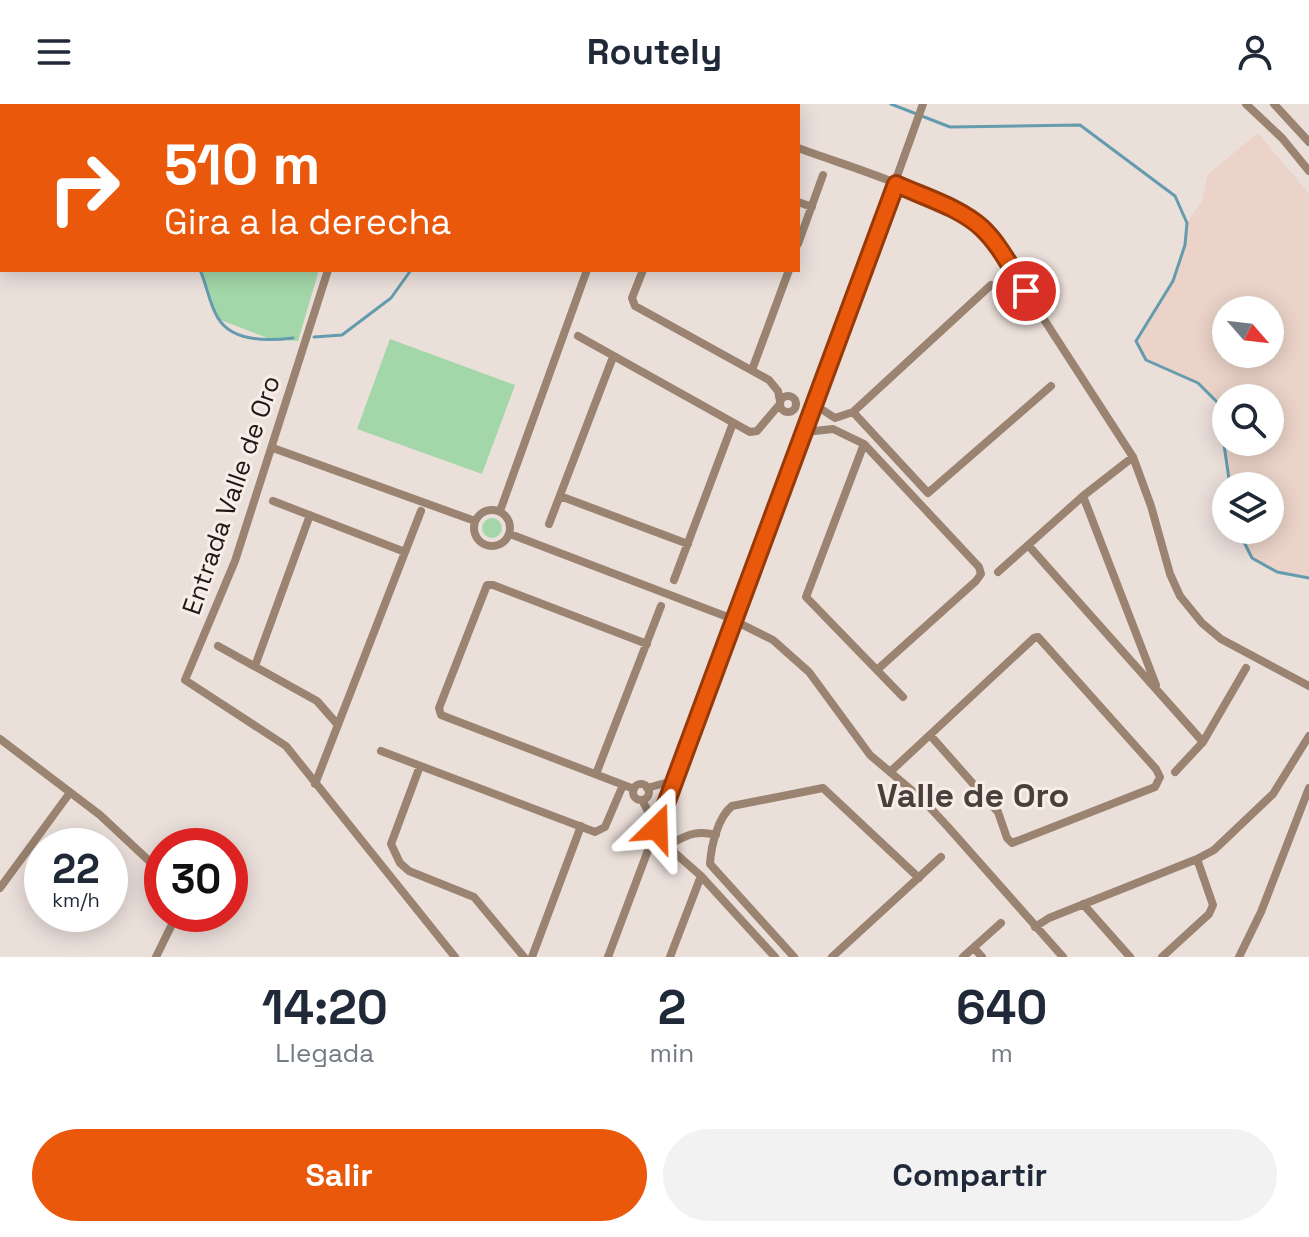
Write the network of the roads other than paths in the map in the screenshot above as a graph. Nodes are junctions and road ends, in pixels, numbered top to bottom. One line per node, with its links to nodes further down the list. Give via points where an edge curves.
1 (923, 104): 8 (street)
2 (1246, 104): 6 (street)
3 (1274, 104): 4 (street)
4 (1309, 142)
5 (800, 149): 8 (street)
6 (1309, 171)
7 (823, 175): 10 (street)
8 (896, 184): 22 (street); 30 (street, via 981,227)
9 (800, 203): 10 (street)
10 (812, 207): 11 (street)
11 (800, 239)
12 (327, 272): 29 (street, Entrada Valle de Oro)
13 (586, 272): 35 (street)
14 (642, 272): 19 (street, via 632,298 635,306)
15 (788, 272): 19 (street)
16 (991, 285): 23 (street)
17 (578, 336): 18 (street)
18 (613, 357): 25 (street); 31 (street)
19 (752, 370): 21 (street, via 773,384)
20 (1051, 386): 23 (street, via 928,493)
21 (780, 403): 22 (street, via 785,412); 25 (street, via 757,431)
22 (813, 409): 24 (street); 27 (street)
23 (853, 412): 24 (street)
24 (835, 418): 26 (street)
25 (733, 423): 40 (street)
26 (833, 429): 27 (street); 28 (street)
27 (805, 432): 46 (street)
28 (864, 444): 51 (street, via 806,597); 51 (street, via 981,574)
29 (273, 448): 37 (street); 66 (street, Entrada Valle de Oro, via 235,561 185,680 286,746)
30 (1133, 457): 32 (street); 52 (street, via 1180,596 1221,639)
31 (560, 496): 38 (street); 40 (street)
32 (1083, 496): 41 (street); 53 (street)
33 (273, 501): 36 (street)
34 (421, 511): 42 (street)
35 (500, 511): 37 (street, via 488,510); 39 (street, via 508,518)
36 (310, 515): 42 (street); 49 (street)
37 (475, 521): 39 (street, via 474,533 486,546 503,544)
38 (549, 524)
39 (510, 534): 46 (street)
40 (688, 544): 44 (street)
41 (1028, 545): 43 (street); 53 (street)
42 (405, 552): 55 (street)
43 (998, 572)
44 (674, 580)
45 (661, 606): 47 (street)
46 (736, 620): 62 (street, via 794,656 858,742); 65 (street)
47 (647, 644): 64 (street); 64 (street, via 493,585 483,591 439,712)
48 (218, 646): 49 (street)
49 (255, 666): 55 (street, via 317,701)
50 (1246, 668): 59 (street)
51 (878, 669): 54 (street)
52 (1309, 686)
53 (1158, 692): 59 (street)
54 (903, 697)
55 (338, 725): 66 (street)
56 (930, 735): 56 (street, via 998,812 1012,843 1155,787 1160,777 1038,637); 62 (street)
57 (1309, 736): 80 (street, via 1273,794 1214,850)
58 (0, 739): 71 (street)
59 (1203, 742): 63 (street)
60 (381, 751): 61 (street)
61 (420, 766): 73 (street); 91 (street, via 391,844 394,852 409,871 474,897)
62 (890, 772): 86 (street, via 948,827)
63 (1175, 772)
64 (596, 774): 67 (street)
65 (676, 780): 68 (street); 74 (street)
66 (315, 784): 90 (street, Entrada Valle de Oro)
67 (623, 785): 70 (street); 73 (street, via 605,827 595,832)
68 (647, 788): 70 (street, via 640,784); 72 (street)
69 (1309, 788): 103 (street)
70 (634, 789): 72 (street, via 634,796)
71 (69, 794): 78 (street); 83 (street)
72 (642, 800): 74 (street)
73 (581, 826): 92 (street)
74 (657, 828): 76 (street); 77 (street)
75 (716, 835): 76 (street, via 697,831); 82 (street, via 732,806 823,788); 96 (street, via 710,858 713,870)
76 (669, 844): 77 (street); 81 (street)
77 (650, 848): 93 (street)
78 (144, 856)
79 (941, 857): 82 (street)
80 (1197, 859): 84 (street); 102 (street, via 1213,905)
81 (701, 876): 94 (street); 95 (street)
82 (919, 878): 97 (street)
83 (0, 888)
84 (1083, 904): 86 (street); 101 (street)
85 (1001, 923): 88 (street)
86 (1035, 927): 100 (street)
87 (168, 932): 89 (street)
88 (974, 948): 98 (street); 99 (street)
89 (156, 957)
90 (455, 957)
91 (524, 957)
92 (532, 957)
93 (608, 957)
94 (670, 957)
95 (775, 957)
96 (794, 957)
97 (832, 957)
98 (963, 957)
99 (982, 957)
100 (1063, 957)
101 (1130, 957)
102 (1162, 957)
103 (1239, 957)

